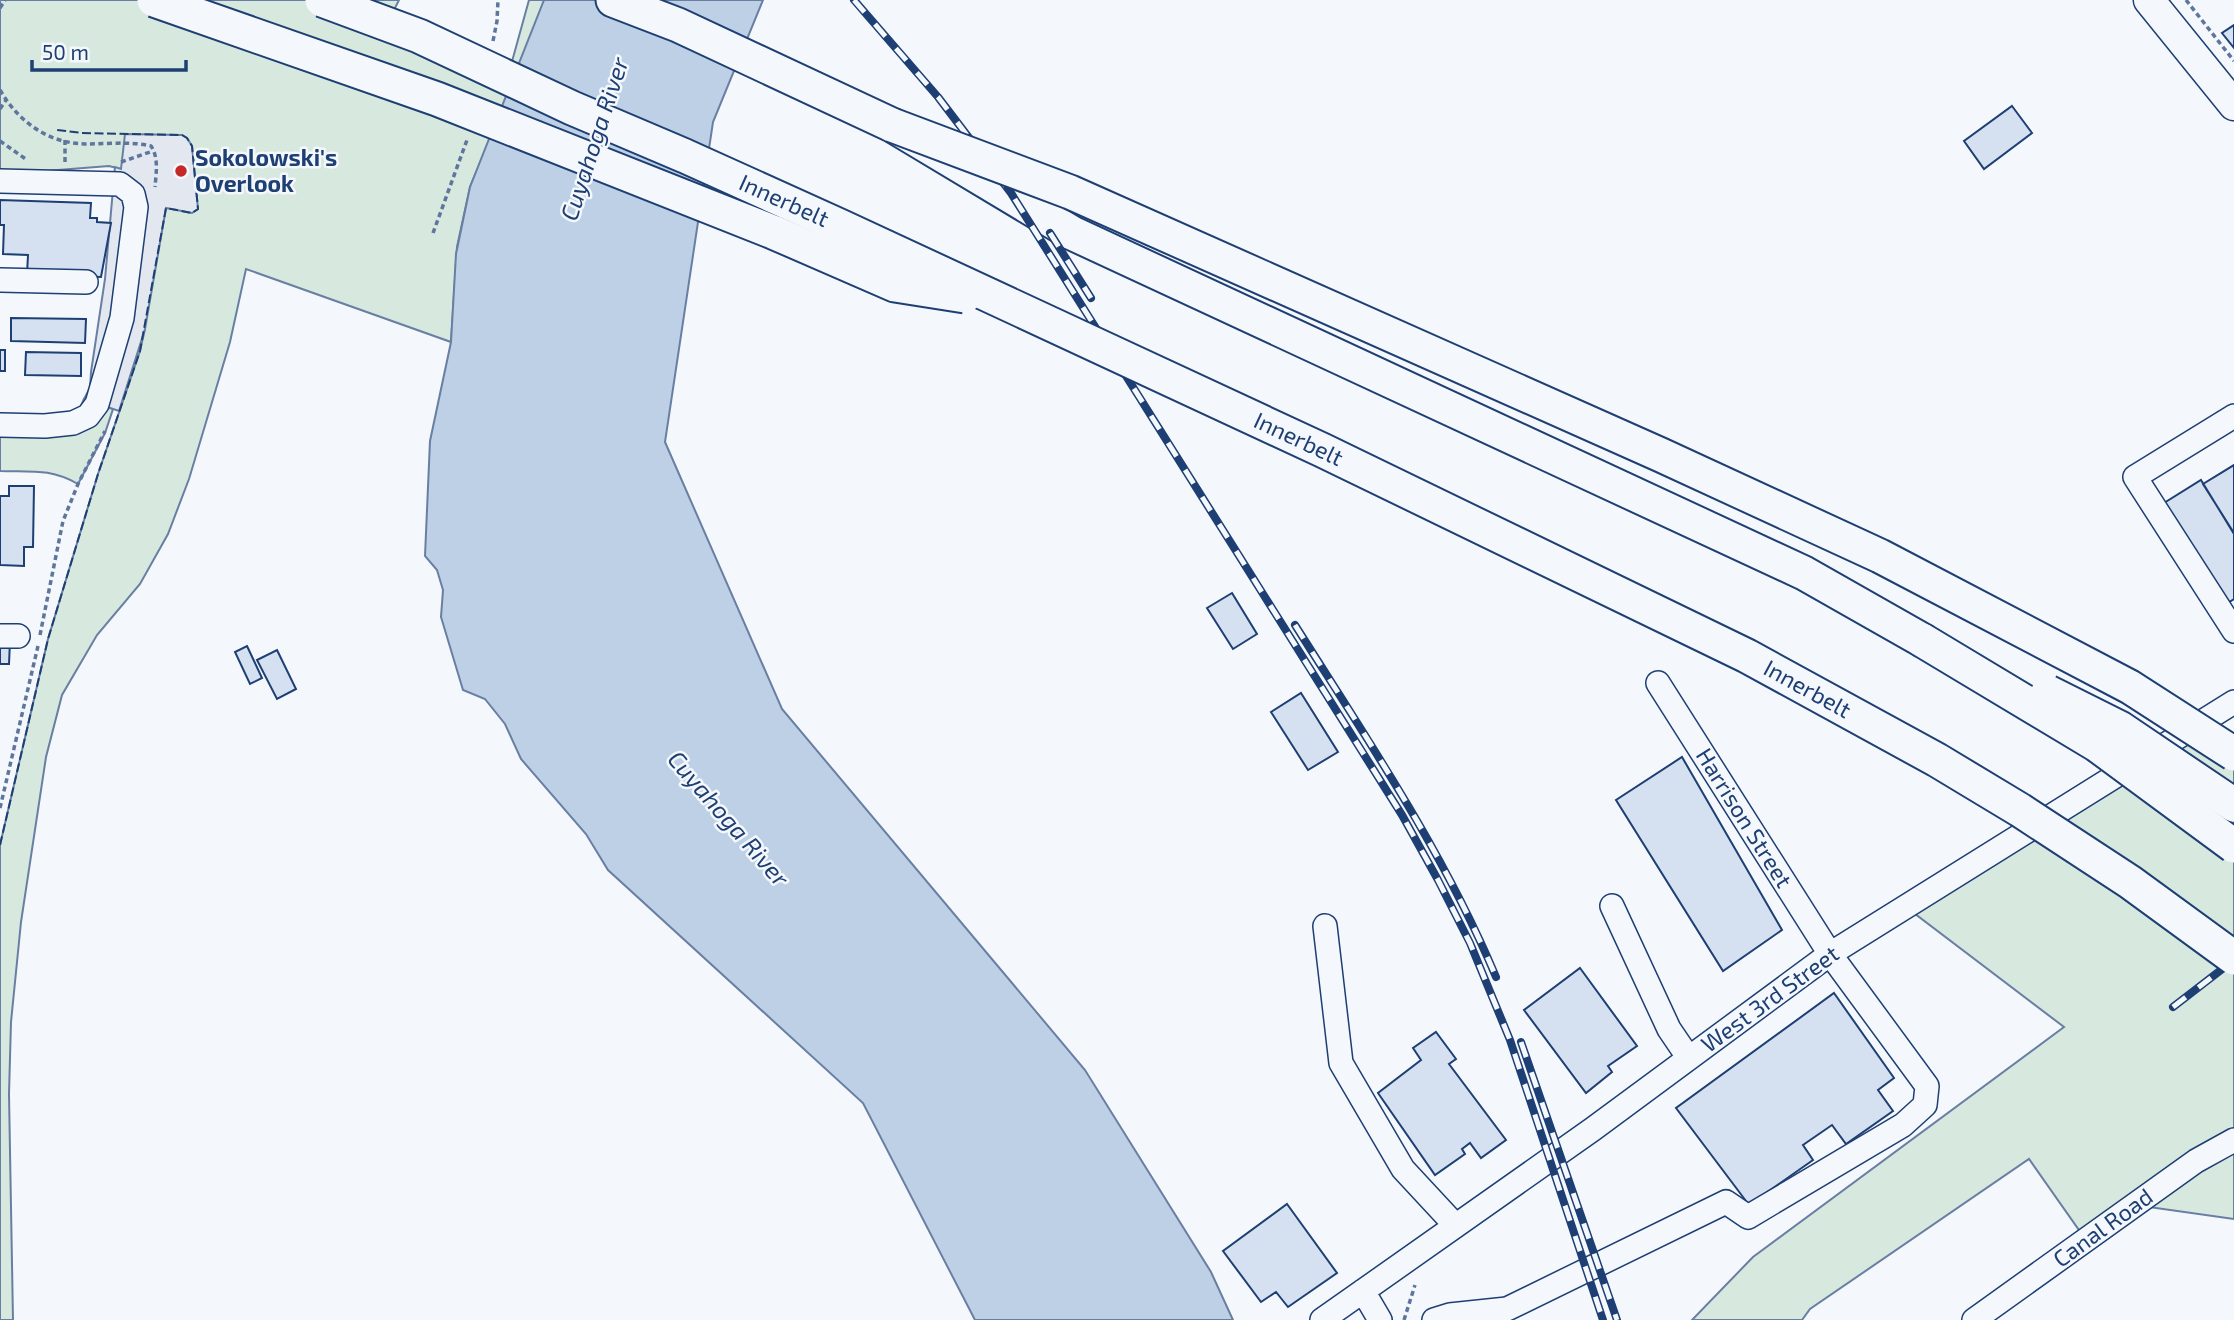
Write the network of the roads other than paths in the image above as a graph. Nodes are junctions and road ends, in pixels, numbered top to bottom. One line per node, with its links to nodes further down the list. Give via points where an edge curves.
1 (154, 0): 10 (highway, bridge, via 437,99 895,285)
2 (322, 0): 10 (highway, Innerbelt, bridge, via 419,36)
3 (613, 0): 6 (highway, via 678,25)
4 (2149, 0): 5 (main road)
5 (2234, 105)
6 (892, 125): 14 (highway, bridge, via 1072,233 1804,573); 17 (highway, bridge, via 1070,192 1880,556 2130,687)
7 (0, 181): 12 (street, via 114,183 126,186 136,207 122,318 97,404 88,416 73,423)
8 (0, 280): 9 (street)
9 (86, 282)
10 (1000, 301): 23 (highway, Innerbelt, bridge, via 1322,450 1747,656 2020,810 2130,881)
11 (2234, 416): 13 (street, via 2135,477)
12 (0, 425)
13 (2234, 631)
14 (1922, 640): 18 (highway, bridge, via 2017,677 2120,728); 19 (highway, bridge, via 2097,745)
15 (1658, 682): 22 (street, Harrison Street)
16 (2234, 702): 22 (street, West 3rd Street)
17 (2234, 754)
18 (2234, 805)
19 (2234, 846)
20 (1612, 906): 24 (street, via 1669,1029)
21 (1325, 926): 26 (street, via 1342,1063 1403,1169)
22 (1830, 954): 24 (street, West 3rd Street); 30 (street, Harrison Street, via 1927,1086 1925,1105 1903,1125 1748,1217 1726,1202 1507,1309)
23 (2234, 958)
24 (1688, 1058): 26 (street, West 3rd Street)
25 (2234, 1140): 31 (street, Canal Road, via 2196,1161)
26 (1455, 1225): 27 (street, West 3rd Street)
27 (1363, 1291): 28 (street, West 3rd Street); 29 (street)
28 (1322, 1320)
29 (1380, 1320)
30 (1434, 1320)
31 (1974, 1320)

